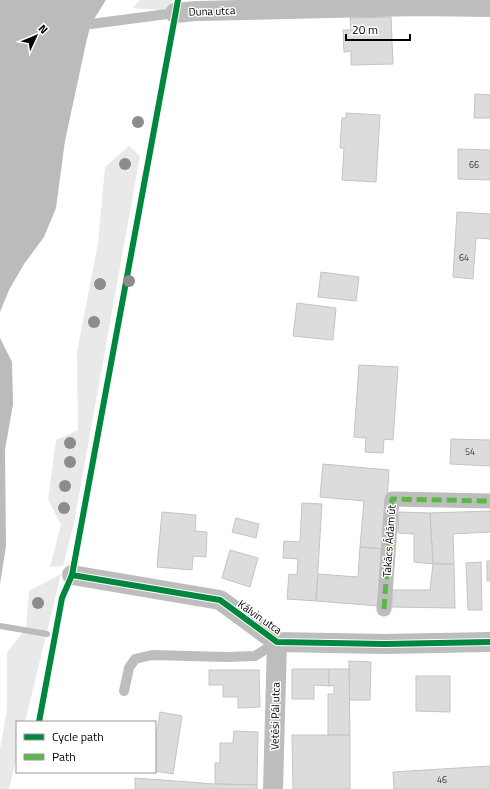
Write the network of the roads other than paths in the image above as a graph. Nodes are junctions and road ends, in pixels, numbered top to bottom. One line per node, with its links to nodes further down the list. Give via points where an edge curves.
1 (417, 3): 2 (street, Duna utca); 3 (street, Duna utca)
2 (490, 8)
3 (175, 13): 4 (lane)
4 (91, 24)
5 (490, 501): 7 (street, Takács Ádám út, via 392,499)
6 (72, 575): 8 (street, Kálvin utca, via 220,600)
7 (384, 609)
8 (276, 642): 9 (street, Kálvin utca); 10 (lane, via 255,656 152,655 135,659 129,668); 11 (street, Vetési Pál utca)
9 (490, 642)
10 (124, 691)
11 (273, 789)

